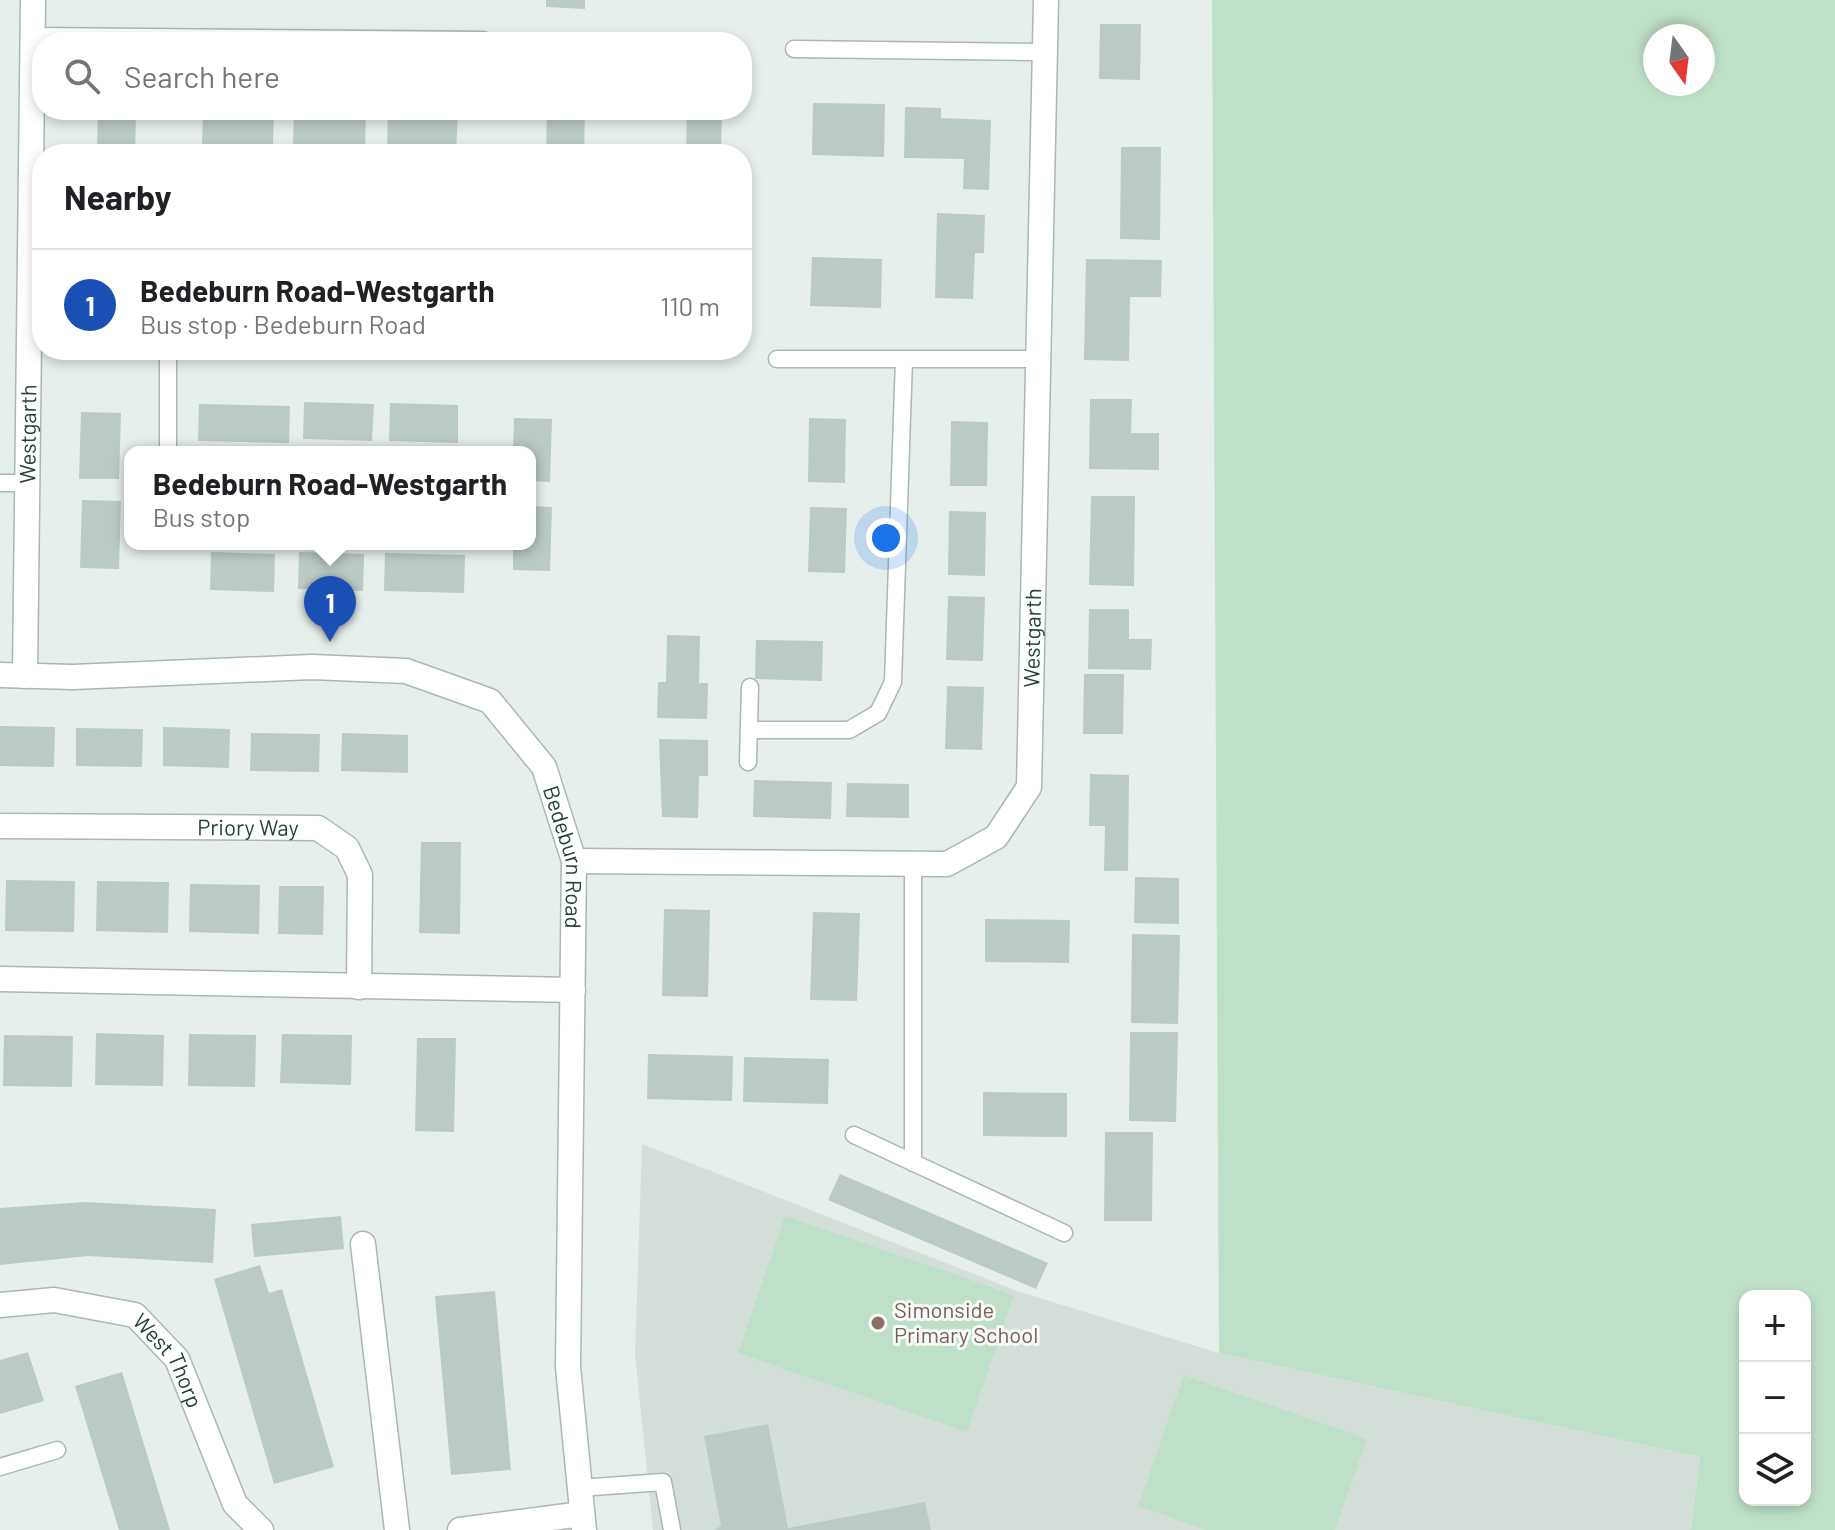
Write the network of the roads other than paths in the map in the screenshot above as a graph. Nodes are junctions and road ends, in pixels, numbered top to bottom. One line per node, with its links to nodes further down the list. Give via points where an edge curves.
1 (33, 0): 3 (street, Westgarth)
2 (1046, 0): 5 (street, Westgarth)
3 (32, 32)
4 (794, 49): 5 (lane)
5 (1045, 52): 10 (street, Westgarth)
6 (33, 120): 7 (street, Westgarth)
7 (33, 144)
8 (777, 359): 9 (lane)
9 (904, 359): 10 (lane); 19 (lane, via 893,682 878,713 849,730)
10 (1038, 359): 23 (street, Westgarth, via 1029,787 996,837 947,864)
11 (35, 360): 15 (street, Westgarth)
12 (168, 360): 13 (lane)
13 (168, 446)
14 (0, 483): 15 (lane)
15 (27, 483): 17 (street, Westgarth)
16 (0, 675): 17 (street, Bedeburn Road)
17 (25, 676): 22 (street, Bedeburn Road, via 312,667 406,671 490,701 544,767)
18 (750, 687): 19 (lane)
19 (749, 730): 20 (lane)
20 (748, 762)
21 (0, 826): 25 (street, Priory Way, via 318,828 347,848 360,875)
22 (574, 861): 23 (street, Westgarth); 26 (street, Bedeburn Road)
23 (913, 863): 28 (lane)
24 (0, 979): 25 (street)
25 (359, 987): 26 (street)
26 (573, 990): 34 (street, Bedeburn Road, via 568,1367)
27 (854, 1135): 28 (lane)
28 (913, 1163): 29 (lane)
29 (1064, 1233)
30 (363, 1244): 37 (street)
31 (0, 1305): 36 (street, West Thorp, via 54,1300 135,1315 177,1359 235,1504)
32 (57, 1450): 33 (lane)
33 (0, 1467)
34 (579, 1488): 35 (street, Bedeburn Road); 39 (lane, via 663,1482)
35 (583, 1522): 38 (street)
36 (261, 1530)
37 (397, 1530)
38 (460, 1530)
39 (672, 1530)

